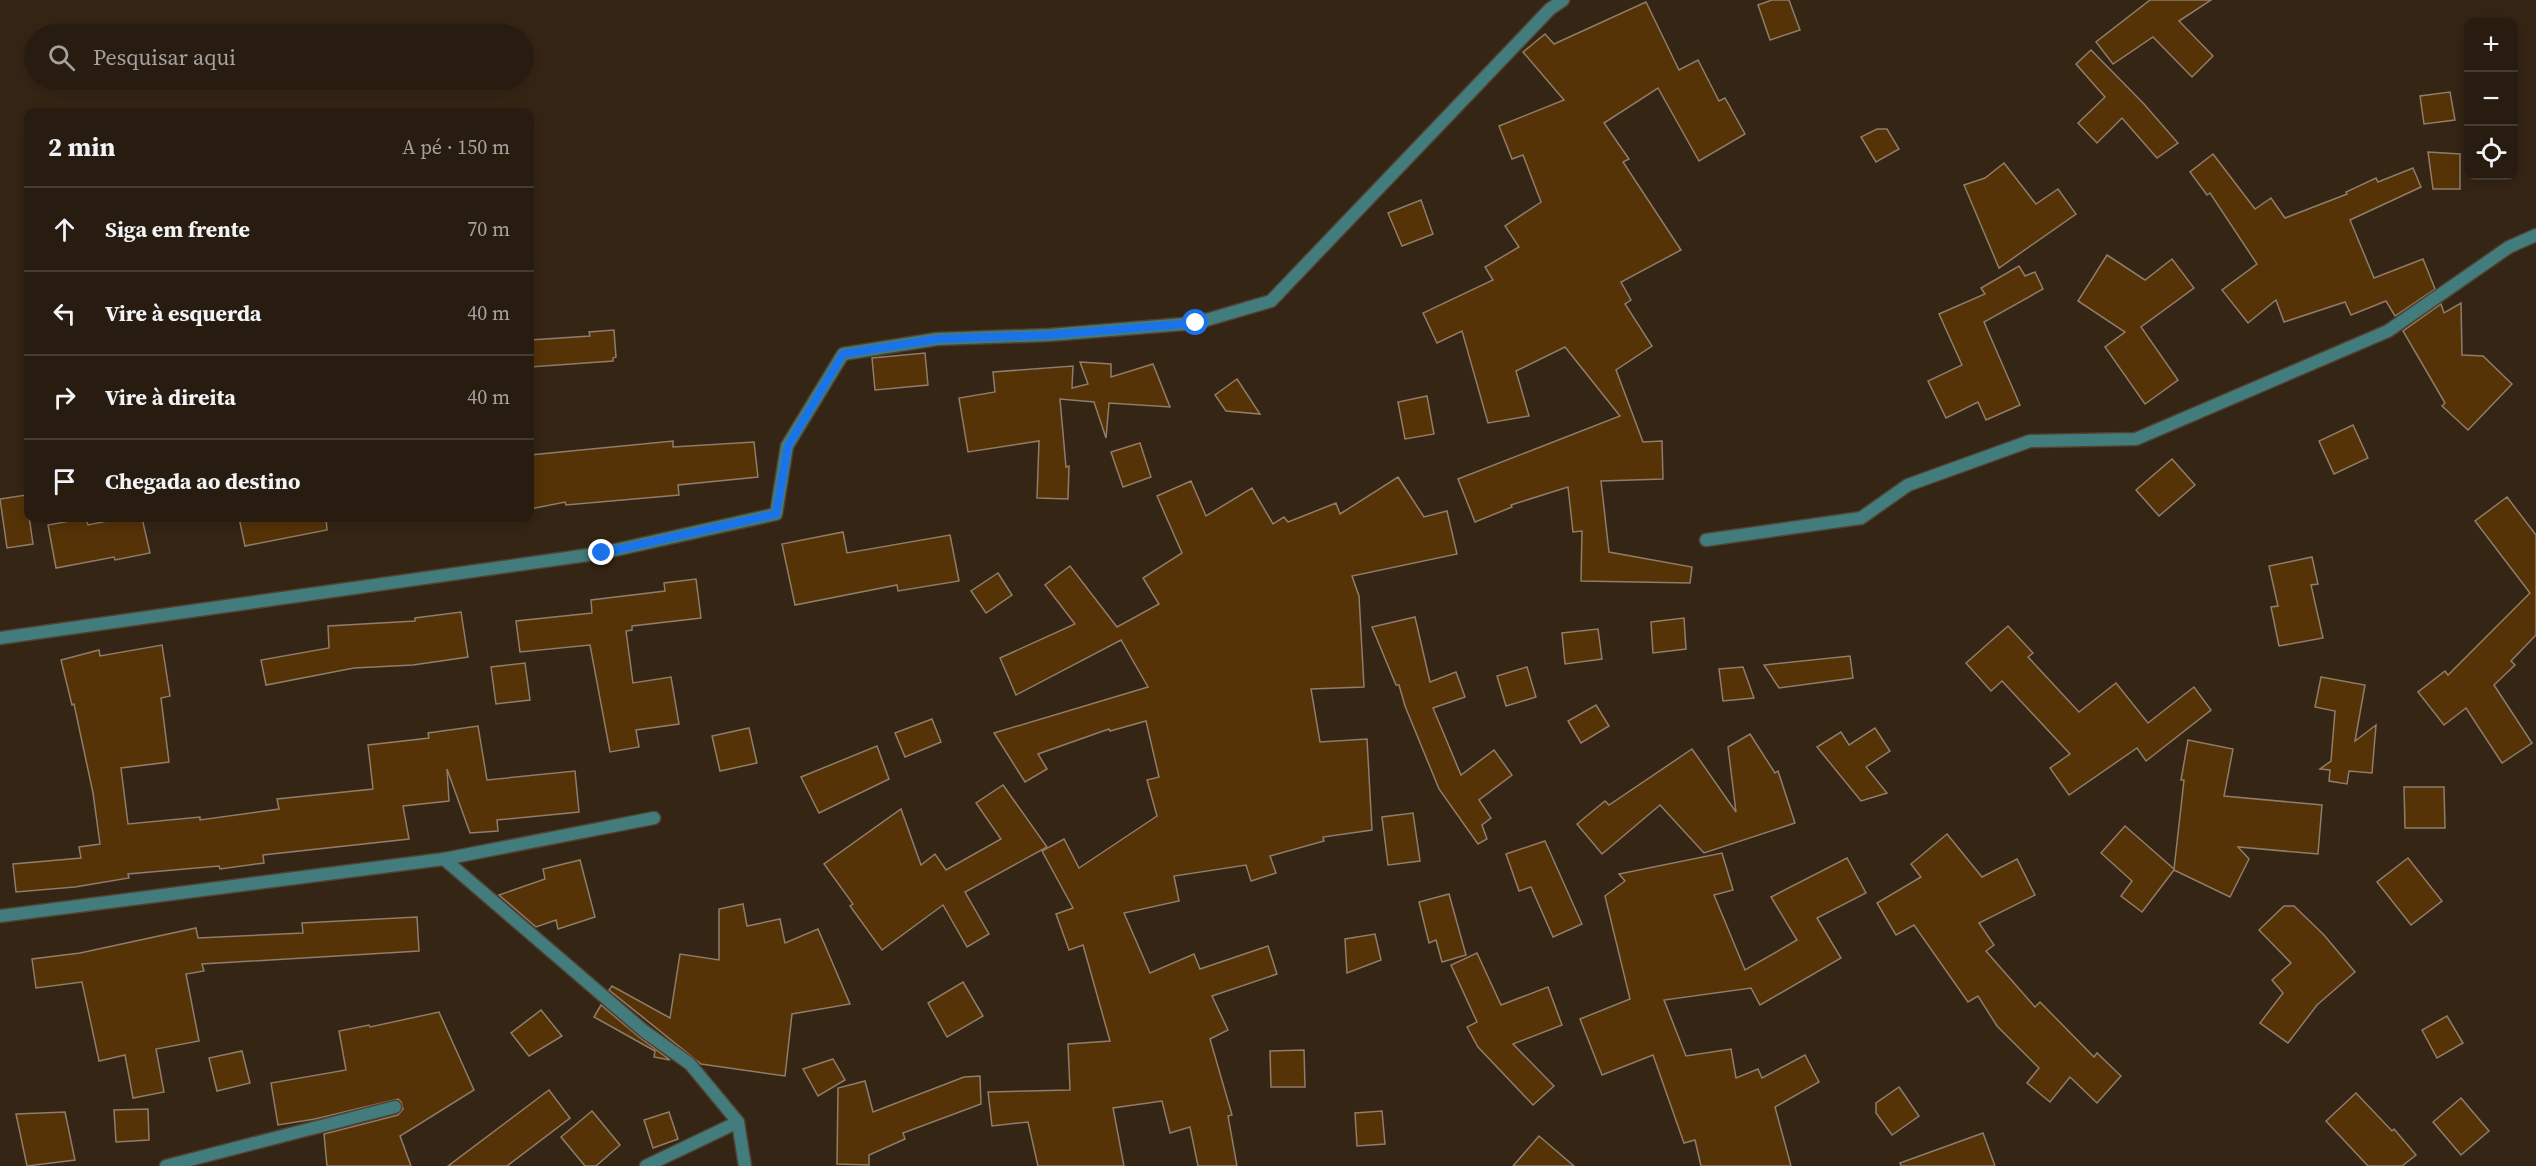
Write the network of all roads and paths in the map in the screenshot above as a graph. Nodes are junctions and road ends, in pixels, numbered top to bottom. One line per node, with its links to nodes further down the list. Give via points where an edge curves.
1 (1563, 0): 4 (street, via 1550,9 1271,302 1196,323 937,339 843,354 788,446 776,514 602,553)
2 (2536, 235): 3 (street, via 2509,247 2388,331 2136,439 2030,441 1908,485 1860,518)
3 (1706, 540)
4 (0, 638)
5 (654, 818): 6 (street)
6 (444, 860): 7 (street); 9 (street, via 644,1031 690,1064)
7 (0, 916)
8 (395, 1107): 10 (street)
9 (738, 1122): 11 (street); 12 (street)
10 (166, 1166)
11 (646, 1166)
12 (745, 1166)

